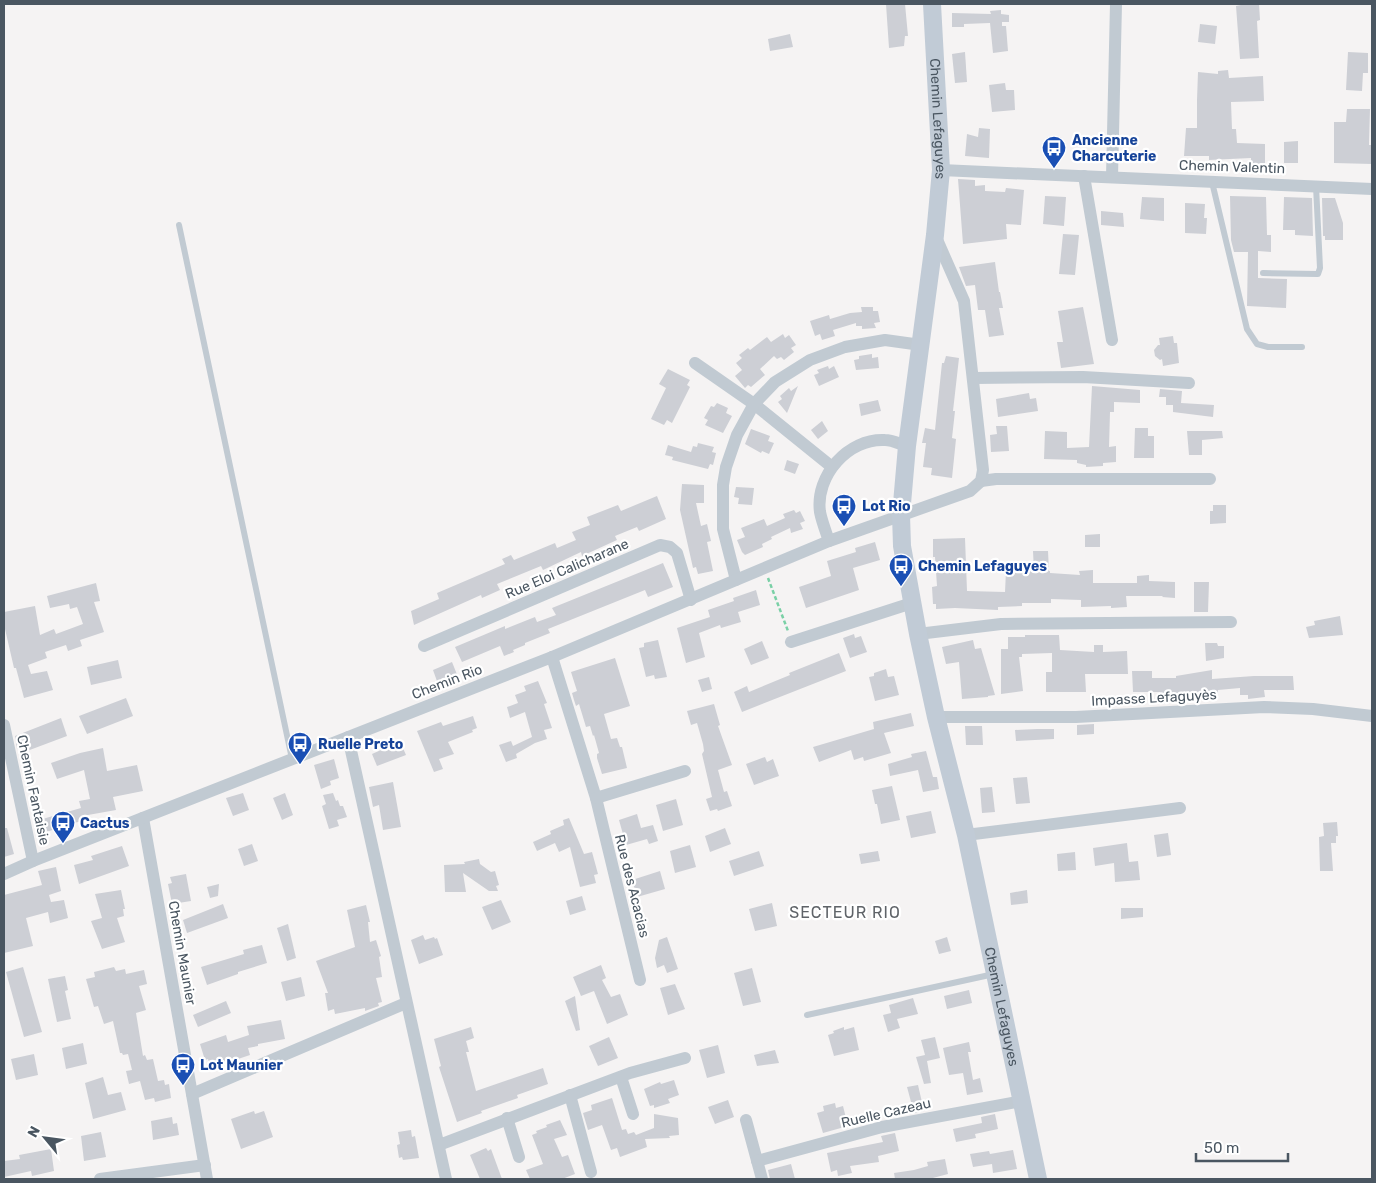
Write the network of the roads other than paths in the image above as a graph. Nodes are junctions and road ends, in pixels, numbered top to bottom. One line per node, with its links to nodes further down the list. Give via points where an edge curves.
1 (932, 4): 3 (main road, Chemin Lefaguyes)
2 (1116, 4): 5 (street)
3 (941, 170): 4 (street, Chemin Valentin); 10 (main road, Chemin Lefaguyes)
4 (1084, 176): 5 (street, Chemin Valentin); 12 (street)
5 (1112, 177): 6 (street, Chemin Valentin)
6 (1212, 182): 7 (street, Chemin Valentin); 14 (lane, via 1247,329 1257,344)
7 (1316, 186): 8 (street, Chemin Valentin); 11 (lane, via 1318,274)
8 (1372, 188)
9 (179, 225): 37 (lane)
10 (935, 235): 13 (main road, Chemin Lefaguyes); 16 (street, Chemin Lefaguyes, via 964,301)
11 (1263, 273)
12 (1112, 340)
13 (921, 345): 18 (street, via 885,340 845,347 810,360 775,382); 19 (main road, Chemin Lefaguyes)
14 (1302, 347)
15 (695, 363): 18 (street)
16 (974, 378): 17 (street, via 1082,377); 22 (street, Chemin Lefaguyes, via 983,470)
17 (1189, 383)
18 (754, 404): 20 (street); 25 (street, via 737,435 722,485 723,529)
19 (907, 446): 20 (street, via 885,440 866,443 847,452); 23 (main road, Chemin Lefaguyes)
20 (832, 466): 24 (street, via 824,483 820,511)
21 (1210, 479): 22 (street)
22 (981, 481): 23 (street, via 970,491)
23 (901, 515): 24 (street, Chemin Rio); 27 (main road, Chemin Lefaguyes, via 902,546)
24 (829, 542): 25 (street, Chemin Rio)
25 (736, 580): 26 (street, Chemin Rio)
26 (690, 600): 31 (street, Rue Eloi Calicharane, via 677,553 660,545); 32 (street, Chemin Rio)
27 (912, 603): 29 (main road, Chemin Lefaguyes); 30 (street)
28 (1231, 622): 29 (street, via 1001,624)
29 (918, 634): 34 (main road, Chemin Lefaguyes)
30 (791, 642)
31 (424, 646)
32 (552, 657): 36 (street, Chemin Rio); 39 (street, Rue des Acacias)
33 (1372, 716): 34 (street, Impasse Lefaguyès, via 1264,707 1076,717)
34 (936, 717): 42 (main road, Chemin Lefaguyes)
35 (4, 725): 43 (street, Chemin Fantaisie)
36 (348, 737): 37 (street, Chemin Rio); 47 (street)
37 (292, 759): 41 (street, Chemin Rio)
38 (685, 771): 39 (street)
39 (596, 798): 46 (street, Rue des Acacias)
40 (1180, 808): 42 (street)
41 (143, 818): 43 (street, Chemin Rio); 51 (street, Chemin Maunier)
42 (966, 835): 45 (main road, Chemin Lefaguyes)
43 (33, 861): 44 (street, Chemin Rio)
44 (4, 874)
45 (995, 974): 48 (lane); 53 (main road, Chemin Lefaguyes)
46 (640, 980)
47 (406, 1003): 51 (street); 57 (street)
48 (806, 1015)
49 (684, 1058): 50 (street)
50 (621, 1077): 52 (street); 54 (street)
51 (192, 1094): 60 (street, Chemin Maunier)
52 (570, 1095): 55 (street); 61 (street)
53 (1022, 1101): 59 (street, Ruelle Cazeau, via 882,1127); 66 (main road, Chemin Lefaguyes)
54 (633, 1114)
55 (507, 1118): 57 (street); 58 (street)
56 (746, 1120): 59 (street)
57 (439, 1145): 64 (street)
58 (519, 1157)
59 (757, 1161): 65 (street)
60 (205, 1165): 62 (street); 63 (street, Chemin Maunier)
61 (591, 1172)
62 (100, 1179)
63 (207, 1179)
64 (446, 1179)
65 (762, 1179)
66 (1038, 1179)

